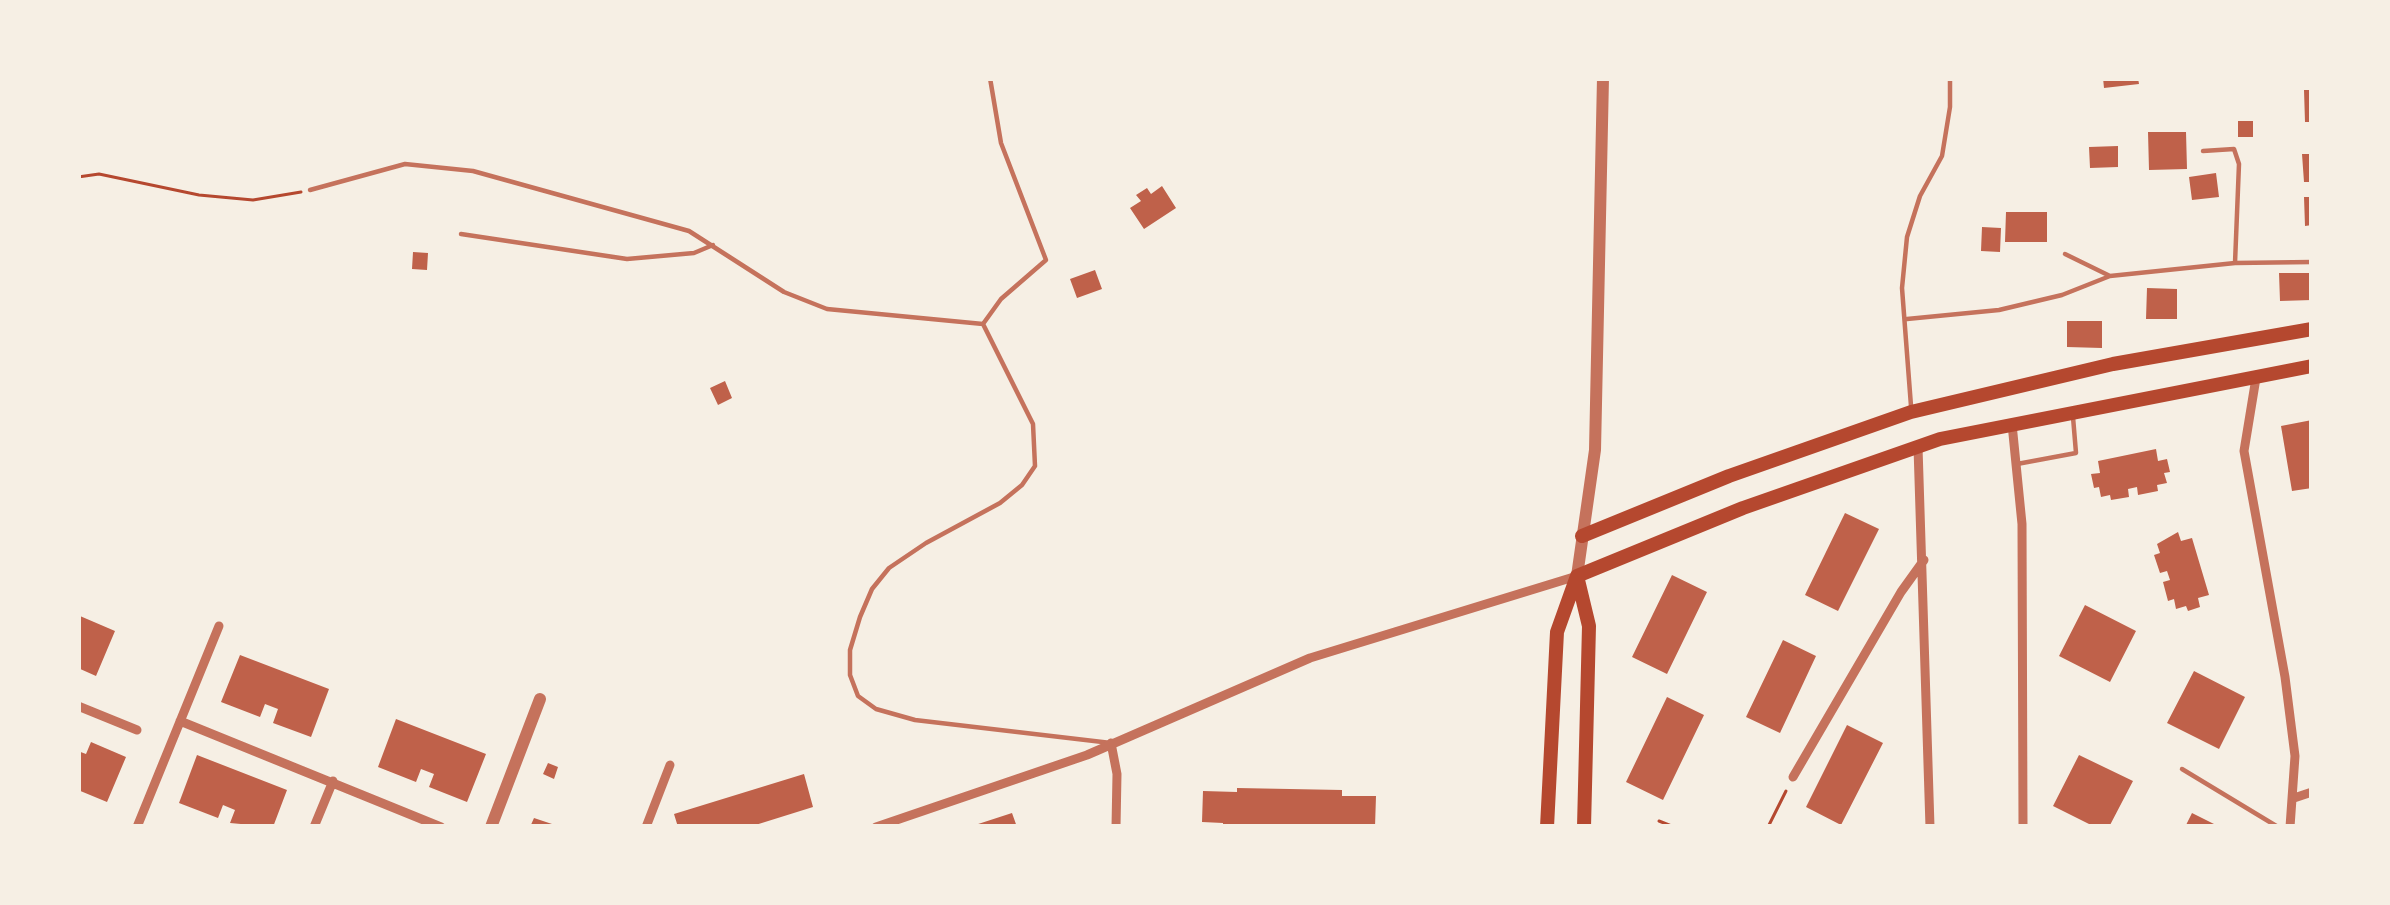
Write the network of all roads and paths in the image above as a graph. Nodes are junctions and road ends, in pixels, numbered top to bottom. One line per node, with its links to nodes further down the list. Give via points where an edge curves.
1 (990, 78): 14 (lane, via 1001,143 1046,260)
2 (1603, 78): 23 (street, via 1595,450)
3 (1950, 78): 13 (lane, via 1942,156 1907,237)
4 (2203, 151): 11 (lane, via 2234,149 2239,164)
5 (78, 177): 6 (path, via 253,200)
6 (310, 190): 8 (lane, via 405,164 438,165 648,217)
7 (461, 234): 8 (lane, via 627,259 679,256)
8 (712, 244): 14 (lane, via 784,292 827,309)
9 (2065, 254): 12 (lane)
10 (2312, 262): 11 (lane)
11 (2235, 263): 12 (lane)
12 (2110, 276): 13 (lane, via 1999,310)
13 (1907, 319): 18 (lane)
14 (982, 324): 31 (lane, via 1033,424 1035,466 1000,502 889,568 860,617 850,675 858,696 876,709 914,720)
15 (2312, 329): 18 (main road, via 2113,364)
16 (2312, 366): 17 (main road)
17 (2256, 378): 19 (main road); 37 (street, via 2244,451 2285,677)
18 (1911, 412): 23 (main road)
19 (2073, 413): 20 (main road); 22 (lane, via 2076,453)
20 (2012, 424): 21 (main road); 22 (street)
21 (1918, 447): 24 (street); 25 (main road)
22 (2017, 464): 51 (street)
23 (1582, 536): 25 (street)
24 (1924, 560): 34 (street); 50 (street)
25 (1577, 576): 31 (street, via 1310,658); 46 (main road, via 1557,632); 47 (main road, via 1588,626)
26 (219, 626): 29 (street)
27 (540, 699): 42 (street)
28 (78, 706): 30 (street)
29 (180, 721): 35 (street); 39 (street)
30 (137, 730)
31 (1112, 743): 44 (street); 45 (street)
32 (670, 764): 43 (street)
33 (2182, 769): 52 (lane)
34 (1793, 777): 49 (path)
35 (333, 781): 40 (street); 41 (street)
36 (2312, 792): 37 (street)
37 (2294, 799): 53 (street)
38 (1659, 821): 48 (path)
39 (137, 827)
40 (314, 827)
41 (441, 827)
42 (491, 827)
43 (646, 827)
44 (876, 827)
45 (1116, 827)
46 (1547, 827)
47 (1584, 827)
48 (1674, 827)
49 (1768, 827)
50 (1930, 827)
51 (2023, 827)
52 (2278, 827)
53 (2290, 827)

